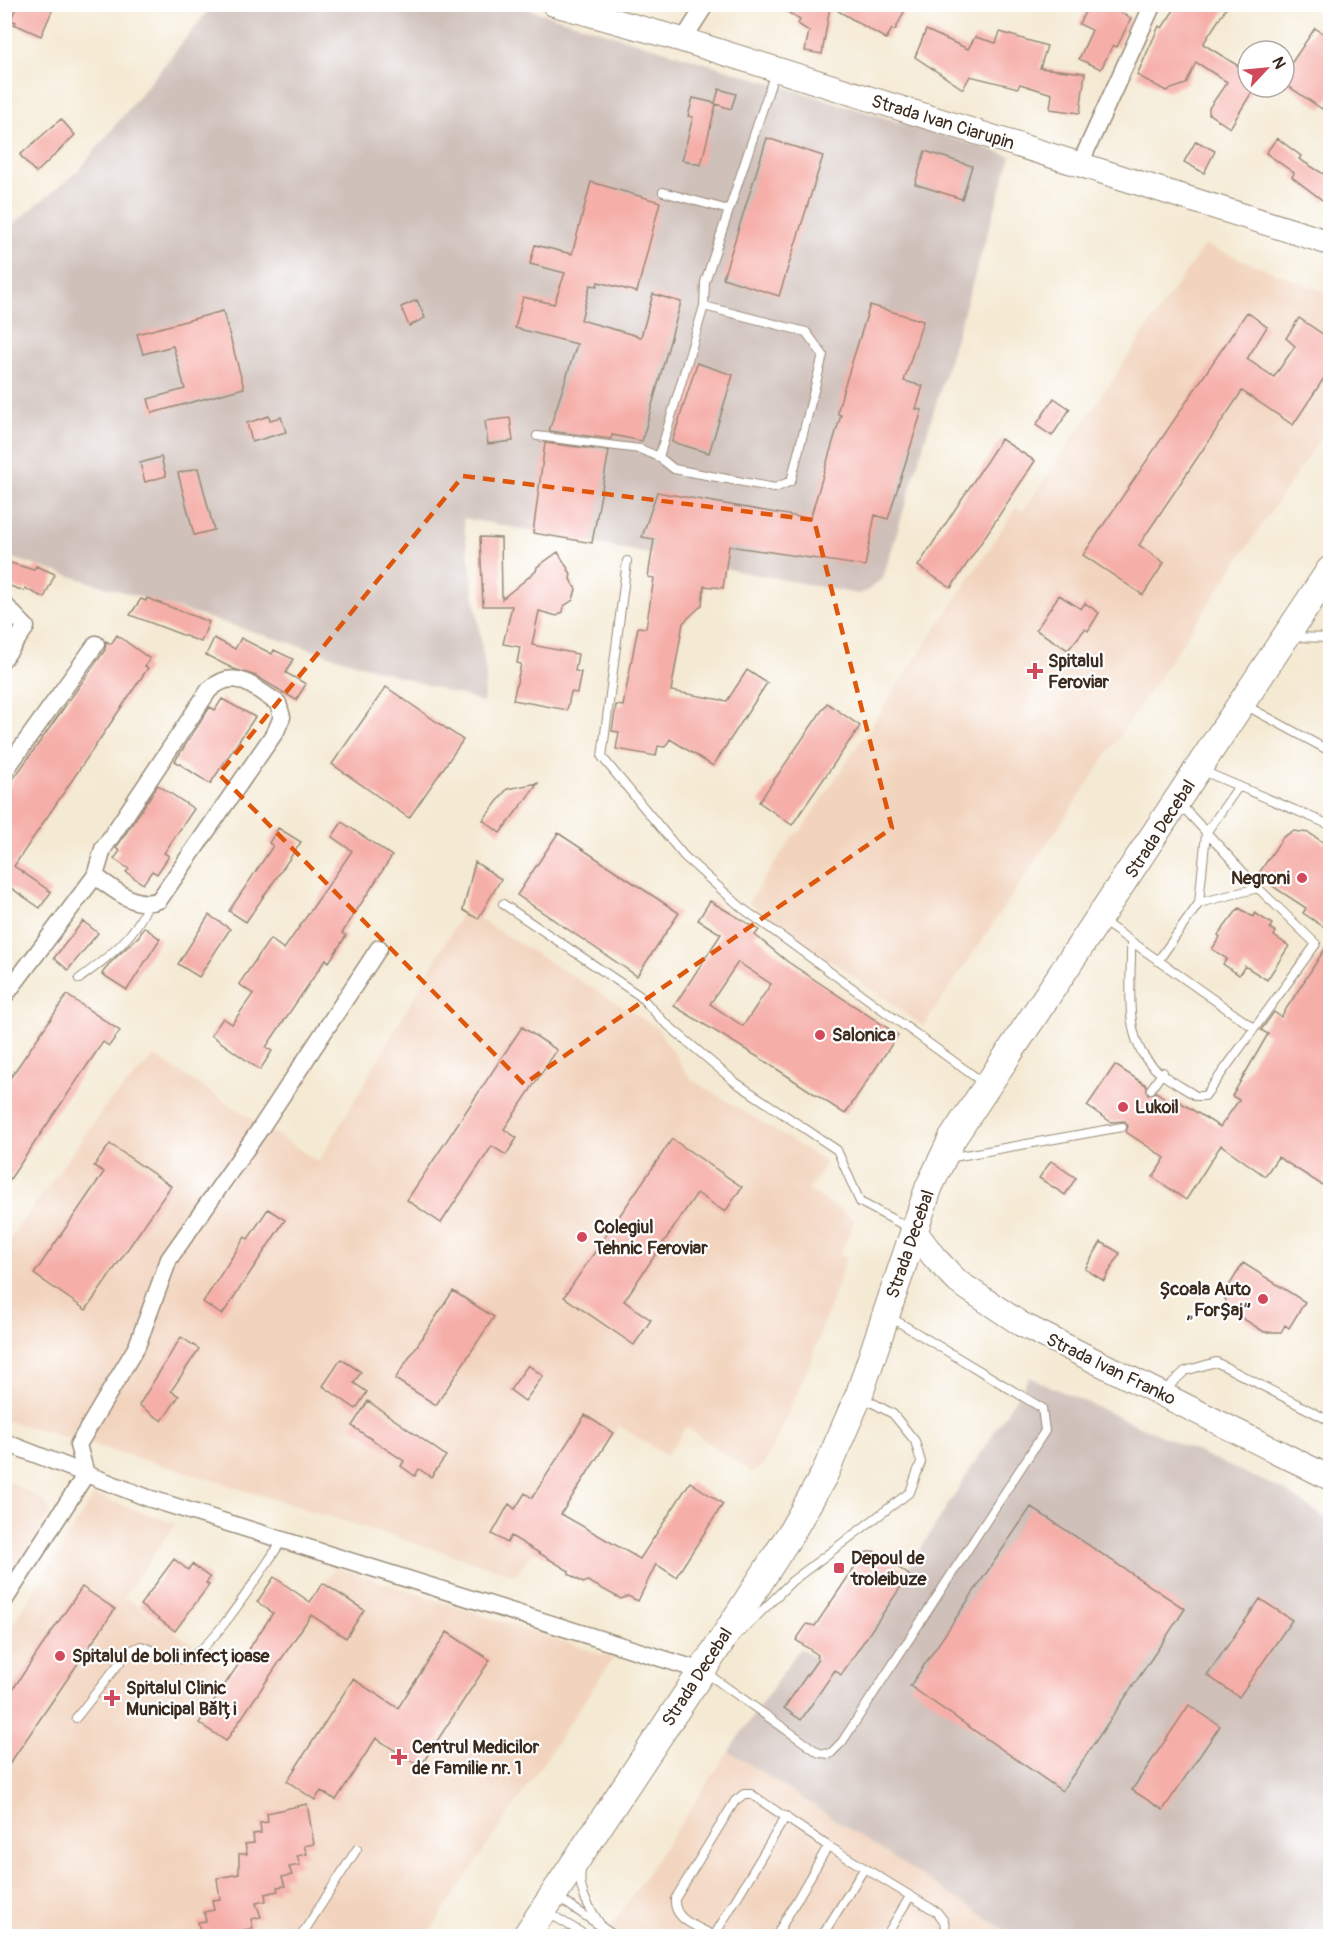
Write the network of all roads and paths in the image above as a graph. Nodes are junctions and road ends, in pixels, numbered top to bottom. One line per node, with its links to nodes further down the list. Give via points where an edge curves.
1 (554, 4): 4 (street, Strada Ivan Ciarupin)
2 (706, 4): 4 (street)
3 (1153, 4): 6 (street)
4 (683, 40): 5 (street, Strada Ivan Ciarupin)
5 (776, 69): 6 (street, Strada Ivan Ciarupin); 8 (lane)
6 (1080, 164): 9 (street, Strada Ivan Ciarupin)
7 (663, 192): 8 (lane)
8 (729, 210): 10 (lane, via 705,282)
9 (1330, 243)
10 (704, 306): 12 (lane); 12 (lane, via 806,332 823,355 791,481 776,488 674,470)
11 (537, 436): 12 (lane, via 640,449)
12 (659, 457)
13 (627, 561): 41 (lane, via 602,758 684,856 742,908)
14 (1330, 570): 16 (main road, Strada Decebal)
15 (4, 604): 19 (street, via 26,627)
16 (1286, 637): 17 (lane); 20 (main road, Strada Decebal)
17 (1330, 638)
18 (96, 644): 23 (street)
19 (4, 658)
20 (1242, 704): 21 (lane, via 1324,748); 22 (main road, Strada Decebal)
21 (1330, 747)
22 (1200, 769): 24 (lane); 25 (main road, Strada Decebal)
23 (4, 772)
24 (1239, 786): 26 (lane); 27 (lane)
25 (1178, 802): 27 (lane); 33 (main road, Strada Decebal)
26 (1330, 825)
27 (1206, 833): 29 (lane); 30 (lane)
28 (94, 876): 31 (street, via 136,902); 31 (street, via 103,849 209,690 220,680 236,677 278,703 282,717 159,900); 38 (street)
29 (1258, 888): 30 (lane); 39 (lane, via 1316,945)
30 (1199, 903): 36 (lane)
31 (148, 904): 37 (lane, via 139,926)
32 (503, 904): 45 (lane, via 640,996 663,1021 735,1082 837,1150 860,1202)
33 (1100, 920): 34 (lane); 41 (main road, Strada Decebal)
34 (1131, 942): 36 (lane); 40 (lane, via 1132,1017 1137,1042 1147,1061)
35 (379, 948): 51 (street, via 169,1259 137,1346 78,1445)
36 (1158, 961): 39 (lane)
37 (79, 979)
38 (4, 997)
39 (1254, 1028): 40 (lane, via 1205,1096 1196,1096)
40 (1163, 1072): 42 (lane)
41 (987, 1086): 44 (main road, Strada Decebal)
42 (1151, 1089)
43 (1122, 1127): 44 (lane)
44 (940, 1160): 45 (main road, Strada Decebal)
45 (914, 1230): 46 (main road, Strada Decebal); 47 (street, Strada Ivan Franko, via 958,1282 984,1301 1021,1324)
46 (886, 1314): 48 (main road, Strada Decebal); 55 (lane, via 1042,1408 1046,1431 842,1742 830,1754 819,1753)
47 (1161, 1394): 49 (lane, via 1185,1371 1216,1362); 52 (street, Strada Ivan Franko)
48 (859, 1395): 55 (main road, Strada Decebal, via 824,1475); 55 (lane, via 893,1414 915,1441 921,1462 910,1492 792,1581)
49 (1330, 1421)
50 (4, 1442): 51 (street)
51 (86, 1474): 53 (street); 54 (street)
52 (1330, 1478)
53 (282, 1541): 55 (street); 56 (lane, via 208,1646 187,1659 141,1646 128,1652)
54 (4, 1601)
55 (702, 1671): 60 (main road, Strada Decebal)
56 (76, 1718)
57 (786, 1816): 58 (lane); 71 (lane); 71 (lane, via 751,1794 744,1794 735,1801 675,1899 681,1918)
58 (828, 1846): 61 (lane); 72 (lane)
59 (357, 1849): 65 (lane)
60 (583, 1852): 63 (main road, Strada Decebal); 64 (lane, via 583,1895)
61 (864, 1869): 62 (lane); 73 (lane)
62 (909, 1898): 74 (lane); 75 (lane, via 937,1912 944,1922)
63 (550, 1903): 64 (lane); 66 (main road, Strada Decebal); 69 (lane)
64 (605, 1932): 70 (lane)
65 (301, 1936)
66 (526, 1936)
67 (565, 1936): 68 (lane)
68 (573, 1936)
69 (587, 1936)
70 (615, 1936)
71 (714, 1936)
72 (776, 1936)
73 (822, 1936)
74 (886, 1936)
75 (944, 1936)

